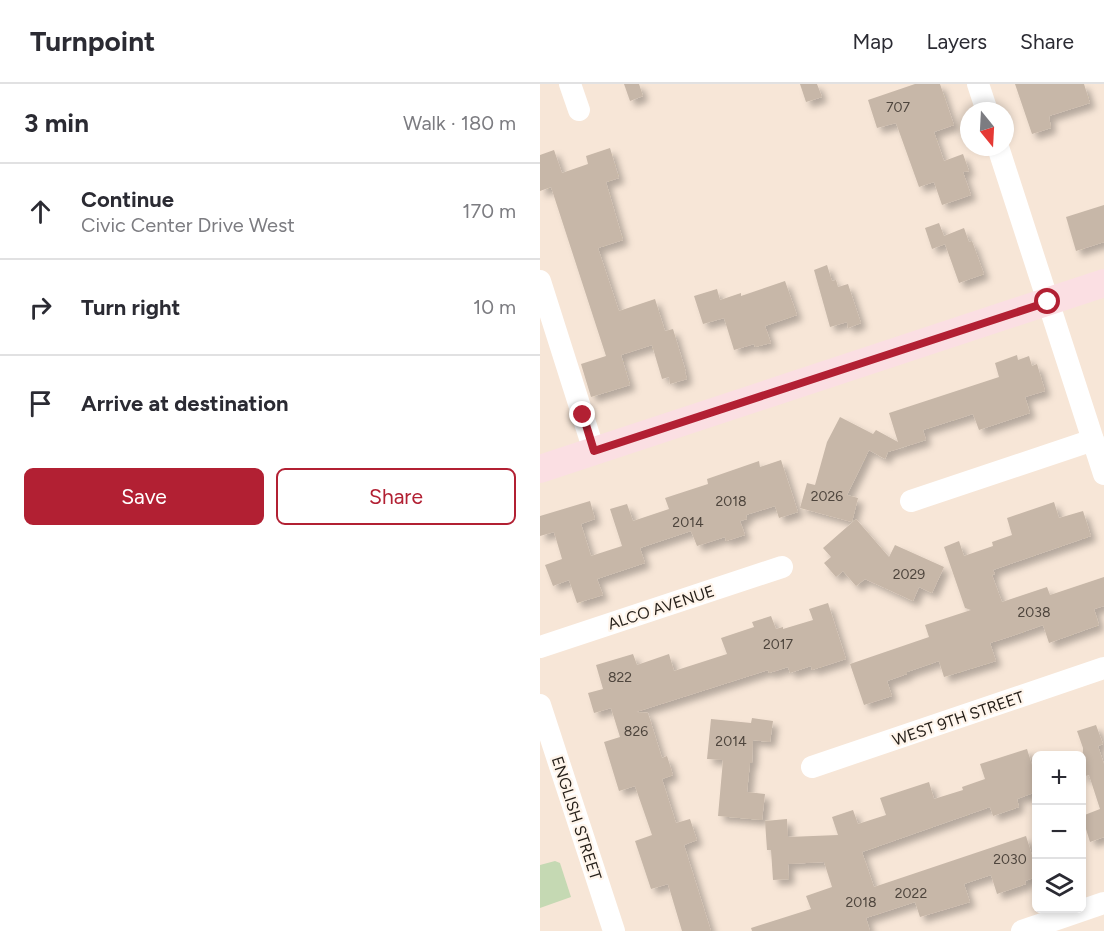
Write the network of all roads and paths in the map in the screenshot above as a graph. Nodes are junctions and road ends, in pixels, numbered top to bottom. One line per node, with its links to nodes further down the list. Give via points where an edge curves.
1 (570, 84): 4 (street)
2 (978, 84): 3 (street)
3 (984, 102)
4 (579, 110)
5 (1001, 156): 8 (street)
6 (540, 281): 10 (street)
7 (1104, 283): 8 (main road)
8 (1048, 302): 9 (street); 10 (main road)
9 (1093, 440): 12 (street); 13 (street)
10 (594, 451): 11 (main road)
11 (540, 469)
12 (1104, 474)
13 (911, 501)
14 (782, 567): 15 (street, ALCO AVENUE)
15 (540, 647)
16 (1104, 668): 18 (street, WEST 9TH STREET)
17 (542, 718): 20 (street, ENGLISH STREET)
18 (812, 767)
19 (1104, 903): 21 (street)
20 (614, 931)
21 (1022, 931)

